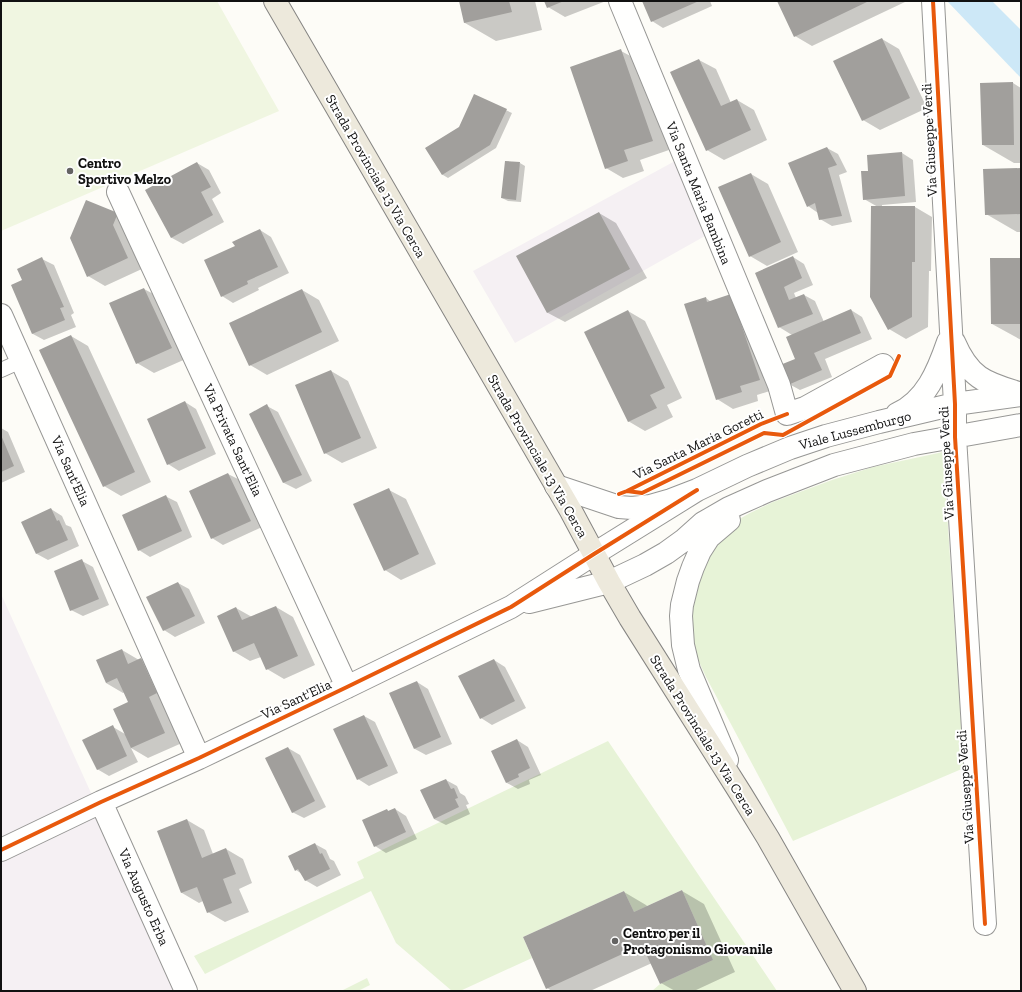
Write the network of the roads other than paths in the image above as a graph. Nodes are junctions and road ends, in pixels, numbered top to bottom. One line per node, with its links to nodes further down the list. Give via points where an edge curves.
1 (275, 1): 15 (main road, Strada Provinciale 13 Via Cerca)
2 (620, 1): 8 (street, Via Santa Maria Bambina, via 779,385 787,414 805,408)
3 (933, 1): 6 (street, Via Giuseppe Verdi)
4 (118, 192): 21 (street, Via Privata Sant'Elia)
5 (1, 315): 7 (street, Via Sant'Elia)
6 (951, 336): 10 (street, Via Giuseppe Verdi, via 965,364 978,377); 11 (street, Via Giuseppe Verdi); 12 (street, Via Giuseppe Verdi, via 941,364 919,400 906,410)
7 (21, 361): 9 (lane); 22 (street, Via Sant'Elia)
8 (884, 365)
9 (1, 370)
10 (1021, 395): 11 (street, Viale Lussemburgo)
11 (955, 404): 12 (street, Viale Lussemburgo); 14 (street, Via Giuseppe Verdi)
12 (879, 422): 16 (street, Viale Lussemburgo, via 790,448)
13 (1021, 425): 14 (street, Viale Lussemburgo)
14 (954, 437): 17 (street, Viale Lussemburgo, via 914,444 834,465); 26 (street, Via Giuseppe Verdi)
15 (556, 486): 16 (street, Viale Lussemburgo, via 619,507 632,508 659,504); 18 (main road, Strada Provinciale 13 Via Cerca)
16 (697, 490): 18 (street, Viale Lussemburgo)
17 (760, 494): 19 (street, Viale Lussemburgo, via 728,508 656,559); 23 (street, Viale Lussemburgo, via 709,537 690,574 681,616 683,645 690,670)
18 (594, 554): 19 (main road, Strada Provinciale 13 Via Cerca); 20 (street, Via Sant'Elia)
19 (609, 582): 20 (street, Via Sant'Elia); 23 (main road, Strada Provinciale 13 Via Cerca)
20 (511, 607): 21 (street, Via Sant'Elia)
21 (347, 687): 22 (street, Via Sant'Elia)
22 (199, 758): 24 (street, Via Sant'Elia)
23 (741, 794): 28 (main road, Strada Provinciale 13 Via Cerca)
24 (101, 802): 25 (street, Via Sant'Elia); 27 (street, Via Augusto Erba)
25 (1, 850)
26 (985, 924)
27 (186, 991)
28 (855, 991)

